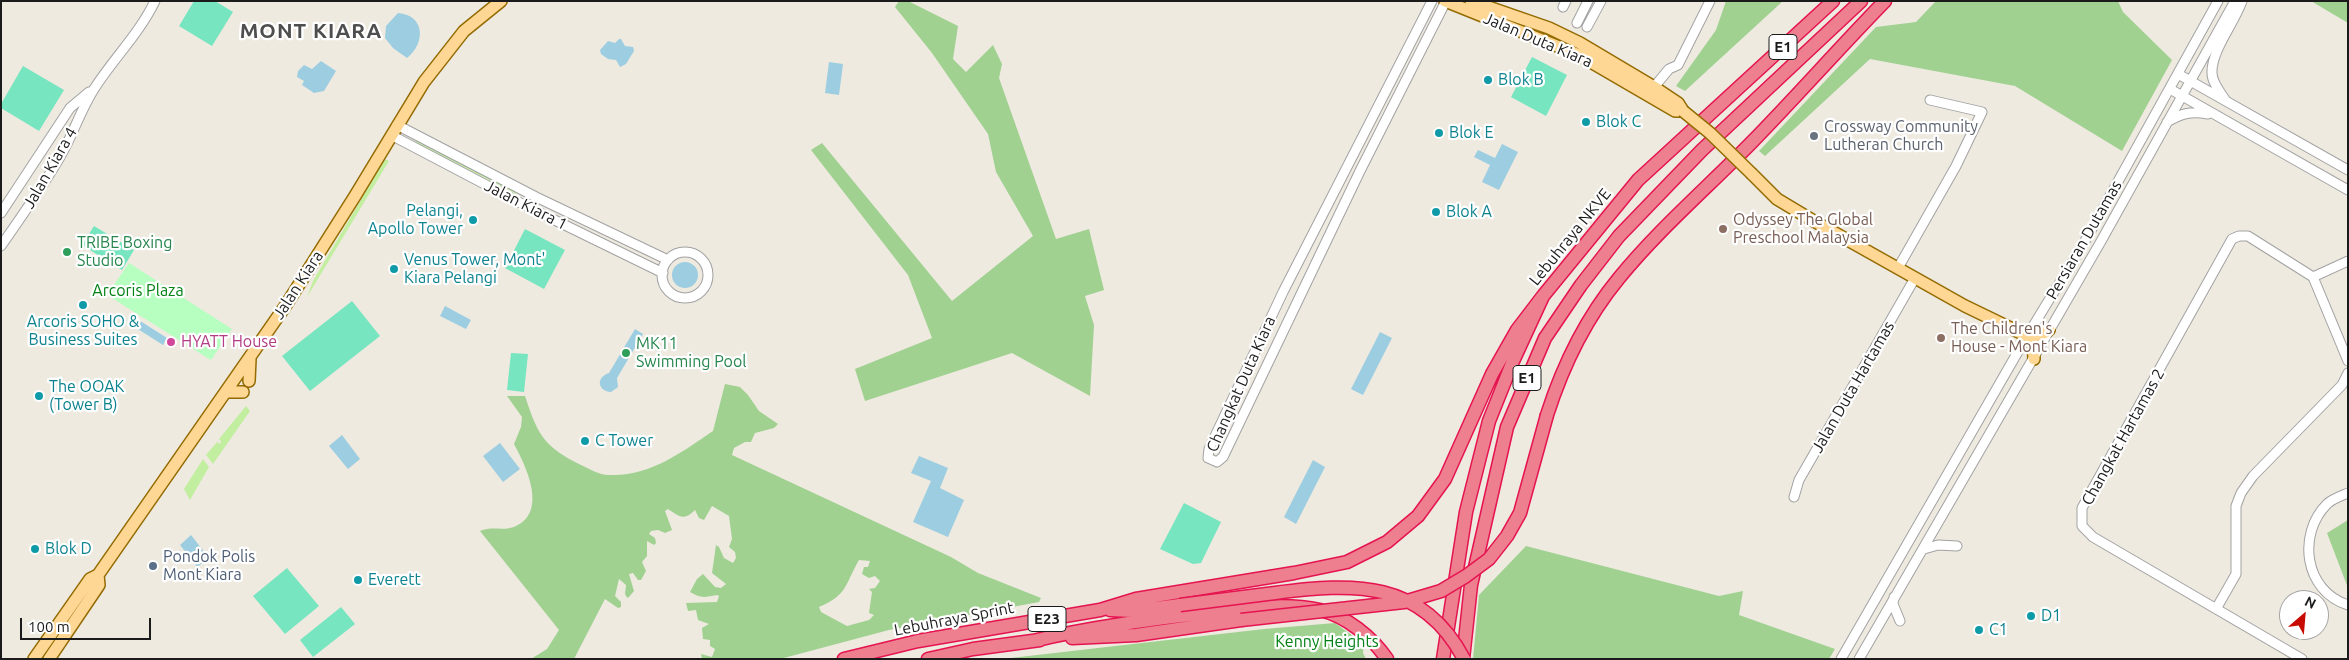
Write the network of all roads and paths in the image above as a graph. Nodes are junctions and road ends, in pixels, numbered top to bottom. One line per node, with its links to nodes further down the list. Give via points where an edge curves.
1 (154, 1): 20 (street, Jalan Kiara 4, via 138,29)
2 (501, 1): 29 (main road, Jalan Kiara, via 464,31 424,82)
3 (1432, 1): 4 (street, Changkat Duta Kiara, via 1279,299 1209,449 1210,461 1217,462 1224,457)
4 (1445, 1): 17 (main road, Jalan Duta Kiara)
5 (1471, 1): 17 (main road, Jalan Duta Kiara, via 1549,28)
6 (1588, 1): 15 (street)
7 (1601, 1): 16 (street)
8 (1710, 1): 21 (street, via 1678,65 1669,69)
9 (1833, 1): 42 (highway, Lebuhraya NKVE / E1, via 1638,180)
10 (1861, 1): 67 (highway, E1, via 1702,150 1613,244 1576,292 1542,346 1507,427 1471,585)
11 (1885, 1): 60 (highway, bridge, via 1618,279 1573,347 1547,414 1520,513 1489,559 1441,591 1404,602 1136,635)
12 (2218, 1): 18 (street, Persiaran Dutamas)
13 (2235, 1): 19 (street, Persiaran Dutamas)
14 (2242, 1): 25 (street, via 2220,47 2212,73)
15 (1578, 22)
16 (1587, 27)
17 (1573, 46): 21 (main road, Jalan Duta Kiara); 26 (main road, Jalan Duta Kiara, via 1674,111)
18 (2178, 74): 19 (street); 22 (street, Persiaran Dutamas)
19 (2190, 81): 23 (street, Persiaran Dutamas); 25 (street)
20 (95, 87): 30 (street, Jalan Kiara 4, via 70,108); 31 (street, Jalan Kiara 4)
21 (1654, 87): 26 (main road, Jalan Duta Kiara, via 1678,103)
22 (2170, 89): 23 (street); 44 (street, Persiaran Dutamas, via 2085,241)
23 (2182, 96): 27 (street); 28 (street, Persiaran Dutamas)
24 (1930, 100): 38 (street, via 1982,112 1956,166)
25 (2227, 102): 32 (street)
26 (1683, 111): 38 (main road, Jalan Duta Kiara, bridge, via 1777,199)
27 (2218, 116): 28 (street, via 2195,112 2181,114); 33 (street)
28 (2166, 123): 43 (street, Persiaran Dutamas)
29 (394, 130): 36 (street, Jalan Kiara 1); 39 (street, Jalan Kiara 1, via 530,208); 45 (main road, Jalan Kiara)
30 (46, 148): 31 (street); 34 (street, Jalan Kiara 4)
31 (60, 157): 35 (street, Jalan Kiara 4)
32 (2348, 170)
33 (2348, 190)
34 (1, 213)
35 (1, 246)
36 (668, 260): 39 (street); 39 (street, via 688,252 701,259 708,272 705,287 693,297 677,296 666,287)
37 (2348, 261): 40 (street)
38 (1900, 265): 41 (main road, Jalan Duta Kiara)
39 (662, 273)
40 (2313, 277): 47 (street); 57 (street, Changkat Hartamas 2, via 2248,236 2232,239 2082,508 2082,526 2093,537)
41 (1915, 278): 44 (main road, Jalan Duta Kiara); 51 (street, Jalan Duta Hartamas, via 1799,480)
42 (1543, 296): 58 (highway, via 1517,330 1492,374 1445,480 1418,516 1387,542 1347,562 1136,598); 66 (highway, Lebuhraya NKVE / E1, via 1489,421 1466,512)
43 (2049, 330): 44 (main road); 46 (street, Persiaran Dutamas)
44 (2027, 336): 46 (main road, via 2032,343); 68 (street, Persiaran Dutamas)
45 (250, 357): 49 (main road, Jalan Kiara); 49 (main road, via 246,386)
46 (2034, 359): 53 (street, Persiaran Dutamas)
47 (2348, 361)
48 (2348, 373): 57 (street, via 2342,385 2253,476 2241,493 2236,506 2236,574)
49 (226, 392): 54 (main road, Jalan Kiara)
50 (2348, 493): 56 (street, via 2329,502 2316,518 2307,550 2312,574 2323,590 2338,602)
51 (1794, 497)
52 (1957, 546): 53 (street, via 1938,545)
53 (1924, 549): 55 (street, Persiaran Dutamas)
54 (98, 575): 61 (main road, Jalan Kiara, via 90,579); 62 (main road, Jalan Kiara, via 98,585)
55 (1894, 596): 59 (street, via 1893,604); 69 (street, Persiaran Dutamas)
56 (2348, 605)
57 (2216, 609): 70 (street, Changkat Hartamas 2)
58 (1100, 610): 63 (highway, Lebuhraya Sprint / E23, via 918,641); 67 (highway, bridge, via 1133,611 1316,587 1375,589 1411,602 1432,616 1456,643)
59 (1900, 621)
60 (1033, 641): 64 (highway, Lebuhraya Sprint / E23); 65 (highway, via 1074,631 1179,616 1297,606 1343,619 1379,647)
61 (34, 659)
62 (49, 659)
63 (844, 659)
64 (928, 659)
65 (1387, 659)
66 (1443, 659)
67 (1463, 659)
68 (1842, 659)
69 (1859, 659)
70 (2302, 659)

